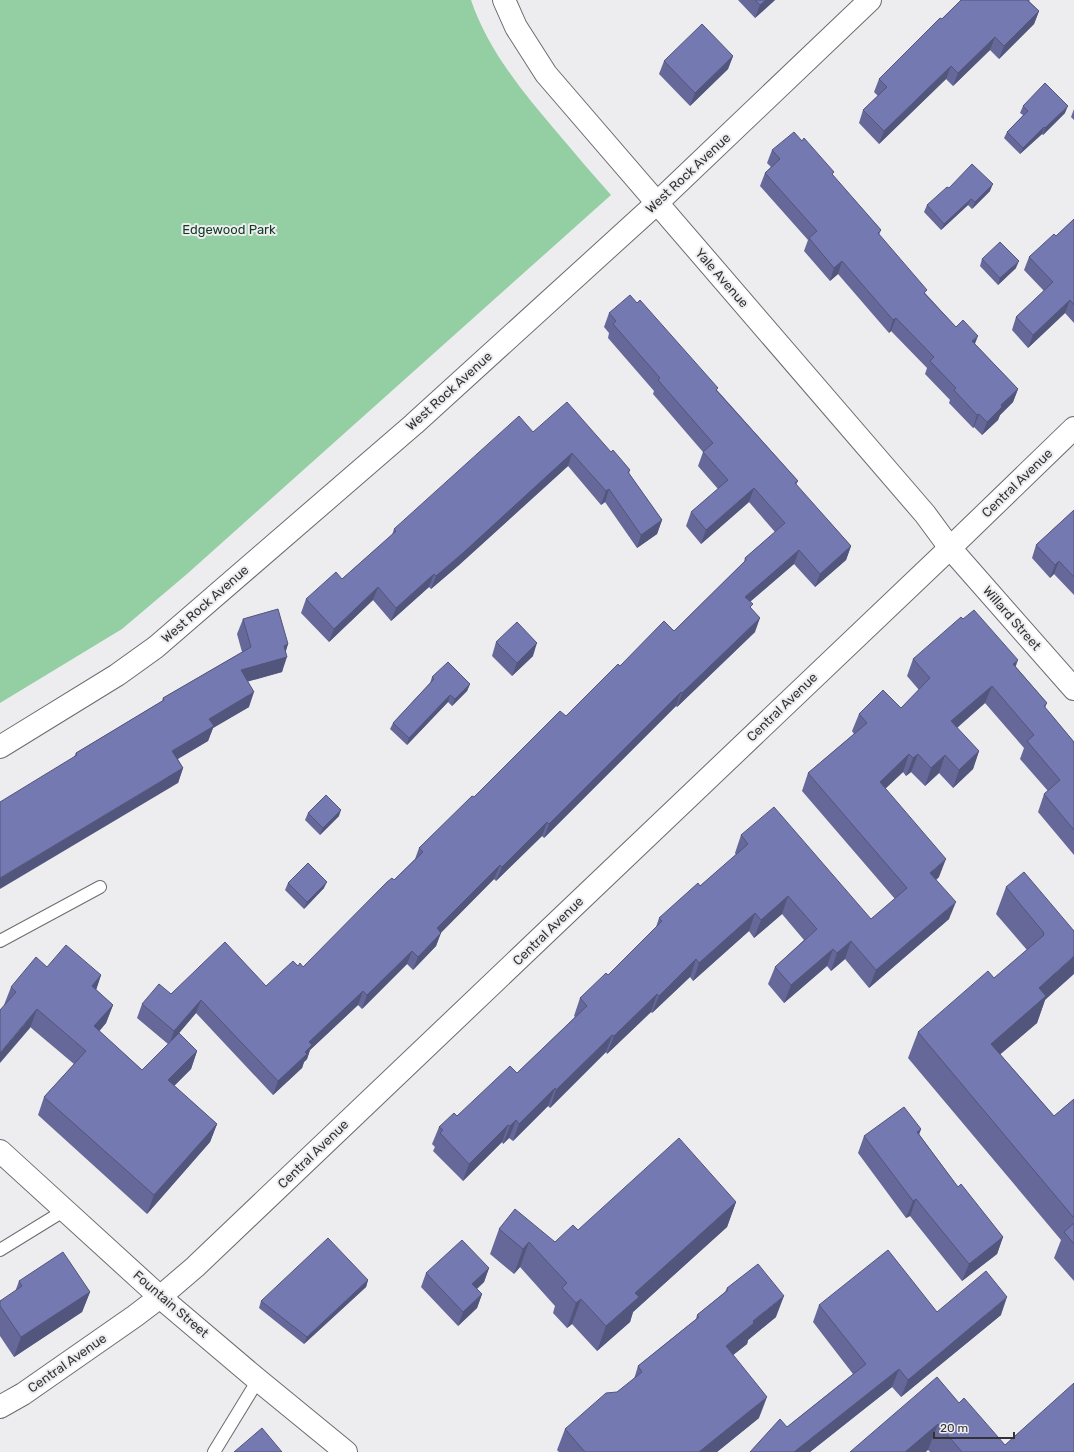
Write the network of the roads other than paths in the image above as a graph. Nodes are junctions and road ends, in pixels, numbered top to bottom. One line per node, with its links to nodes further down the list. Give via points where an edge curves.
1 (504, 0): 3 (street, Yale Avenue, via 516,27 546,74)
2 (870, 0): 3 (street, West Rock Avenue)
3 (657, 203): 5 (street, Yale Avenue, via 925,514); 7 (street, West Rock Avenue, via 414,424 156,647 117,675)
4 (1074, 428): 5 (street, Central Avenue)
5 (950, 548): 6 (street, Willard Street); 13 (street, Central Avenue, via 195,1266)
6 (1074, 689)
7 (0, 747)
8 (100, 887): 9 (lane)
9 (0, 941)
10 (0, 1151): 11 (street, Fountain Street)
11 (65, 1210): 12 (lane); 13 (street, Fountain Street)
12 (0, 1250)
13 (160, 1296): 14 (street, Fountain Street); 15 (street, Central Avenue, via 23,1394)
14 (258, 1380): 16 (lane); 17 (street, Fountain Street)
15 (0, 1407)
16 (214, 1452)
17 (346, 1452)

